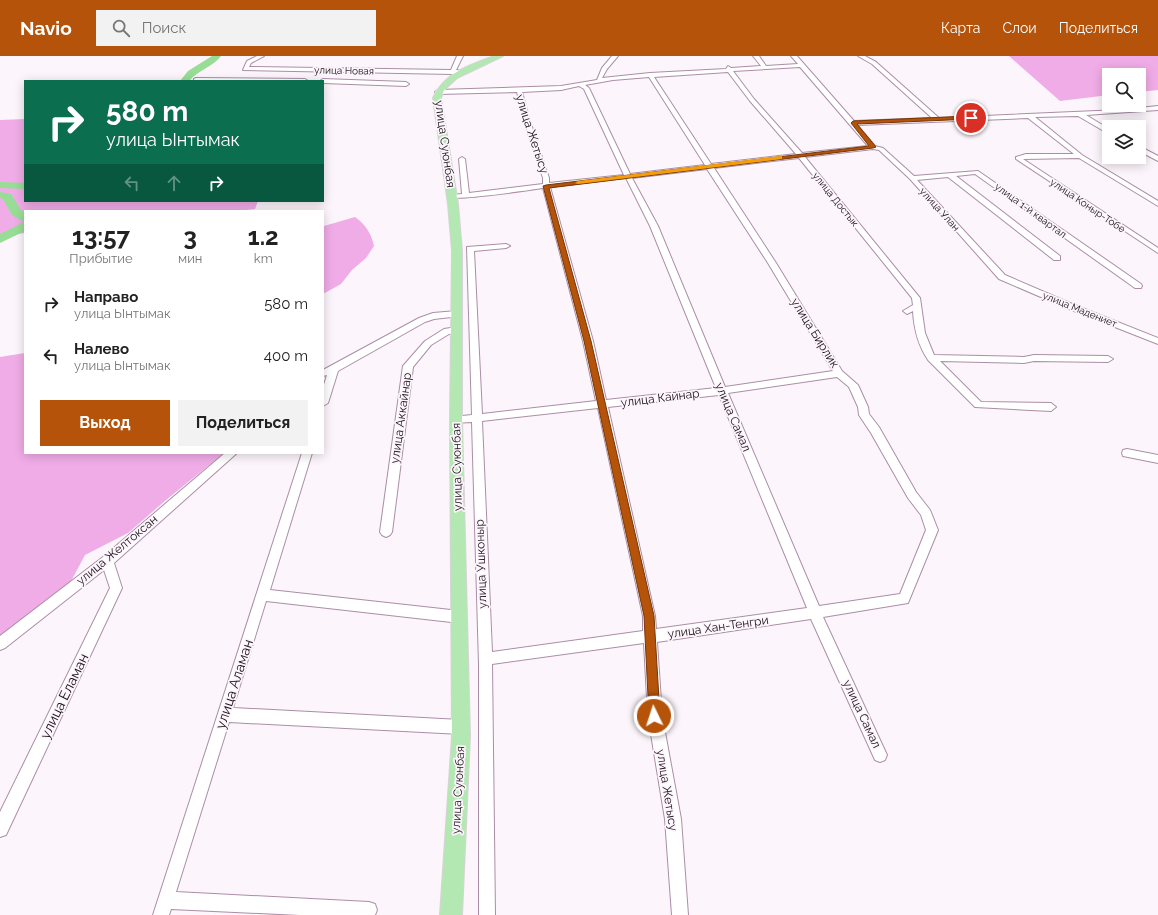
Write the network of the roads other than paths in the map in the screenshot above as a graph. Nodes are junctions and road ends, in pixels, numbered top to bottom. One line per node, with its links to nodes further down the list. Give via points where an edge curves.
1 (261, 56): 11 (street, улица Новая, via 249,62 245,69)
2 (460, 56): 12 (street)
3 (500, 56): 12 (main road, улица Суюнбая)
4 (615, 56): 14 (street)
5 (756, 56): 9 (street)
6 (794, 56): 8 (street)
7 (861, 56): 28 (street, via 874,63)
8 (802, 65): 9 (street); 29 (street)
9 (764, 67): 10 (street)
10 (729, 69): 13 (street); 33 (street, улица Достык)
11 (389, 70): 12 (street, улица Новая); 16 (street)
12 (458, 72): 20 (main road, улица Суюнбая)
13 (650, 75): 14 (street); 37 (street, улица Бирлик)
14 (599, 79): 18 (street)
15 (324, 81): 16 (street)
16 (380, 82): 17 (street)
17 (406, 84)
18 (579, 84): 19 (street); 39 (street, улица Самал, via 586,88)
19 (519, 90): 20 (street, улица Жетысу); 41 (street, улица Жетысу, via 546,178)
20 (438, 92): 43 (main road, улица Суюнбая)
21 (1158, 108): 22 (street)
22 (1146, 110)
23 (1146, 110): 27 (street)
24 (1120, 112): 25 (street)
25 (1077, 113): 26 (street); 30 (street)
26 (1028, 115): 28 (street); 34 (street)
27 (1158, 116)
28 (937, 119): 29 (street)
29 (853, 123): 31 (street, улица Улан)
30 (1102, 128)
31 (873, 147): 33 (street); 40 (street, улица Улан, via 881,149)
32 (1146, 152): 35 (street)
33 (800, 155): 37 (street); 50 (street, улица Достык, via 916,298)
34 (1080, 156): 44 (street); 46 (street, улица Коныр-Тобе, via 1018,158)
35 (1158, 158)
36 (462, 159): 42 (street)
37 (710, 167): 39 (street); 59 (street, улица Бирлик)
38 (948, 174): 40 (street, улица 1-й квартал); 47 (street); 49 (street, улица 1-й квартал, via 976,172)
39 (628, 176): 41 (street); 60 (street, улица Самал, via 654,226)
40 (912, 178): 48 (street, улица Улан)
41 (546, 186): 42 (street); 62 (street, улица Жетысу, via 588,341)
42 (466, 196): 43 (street)
43 (452, 197): 52 (main road, улица Суюнбая, via 457,251)
44 (1158, 204)
45 (506, 246): 64 (street, улица Ушконыр, via 470,249)
46 (1158, 251)
47 (1057, 258)
48 (1002, 277): 54 (street, улица Мадениет, via 1067,306)
49 (1138, 286)
50 (917, 306): 51 (street); 55 (street, улица Достык, via 925,350)
51 (907, 311)
52 (457, 314): 53 (main road, улица Суюнбая); 57 (street, via 433,316 422,320)
53 (457, 330): 65 (main road, улица Суюнбая); 70 (street, улица Аккайнар, via 447,330 428,343 408,366)
54 (1158, 341)
55 (931, 358): 56 (street); 63 (street, via 978,405)
56 (1108, 359)
57 (334, 369): 58 (street); 61 (street)
58 (324, 373)
59 (840, 373): 60 (street, улица Кайнар); 73 (street, улица Бирлик, via 853,385 863,406 864,415 926,513 932,530)
60 (722, 391): 62 (street, улица Кайнар); 74 (street, улица Самал)
61 (324, 400)
62 (602, 405): 64 (street, улица Кайнар); 76 (street, улица Жетысу, via 649,616)
63 (1050, 407)
64 (477, 419): 65 (street, улица Кайнар); 78 (street, улица Ушконыр)
65 (456, 420): 75 (main road, улица Суюнбая)
66 (231, 454): 71 (street, улица Желтоксан)
67 (307, 454): 72 (street, улица Аламан)
68 (1127, 454): 69 (street)
69 (1158, 459)
70 (386, 532)
71 (107, 561): 77 (street, улица Желтоксан); 82 (street, улица Еламан, via 116,588)
72 (262, 595): 75 (street); 79 (street, улица Аламан)
73 (904, 599): 74 (street, улица Хан-Тенгри)
74 (816, 613): 76 (street, улица Хан-Тенгри); 81 (street, улица Самал)
75 (460, 617): 80 (main road, улица Суюнбая)
76 (649, 637): 78 (street, улица Хан-Тенгри); 87 (street, улица Жетысу, via 654,716 673,820)
77 (0, 644)
78 (484, 659): 86 (street, улица Ушконыр)
79 (224, 715): 80 (street); 83 (street, улица Аламан)
80 (461, 727): 85 (main road, улица Суюнбая)
81 (880, 756)
82 (0, 829)
83 (163, 908): 84 (street)
84 (369, 910)
85 (451, 915)
86 (487, 915)
87 (680, 915)

